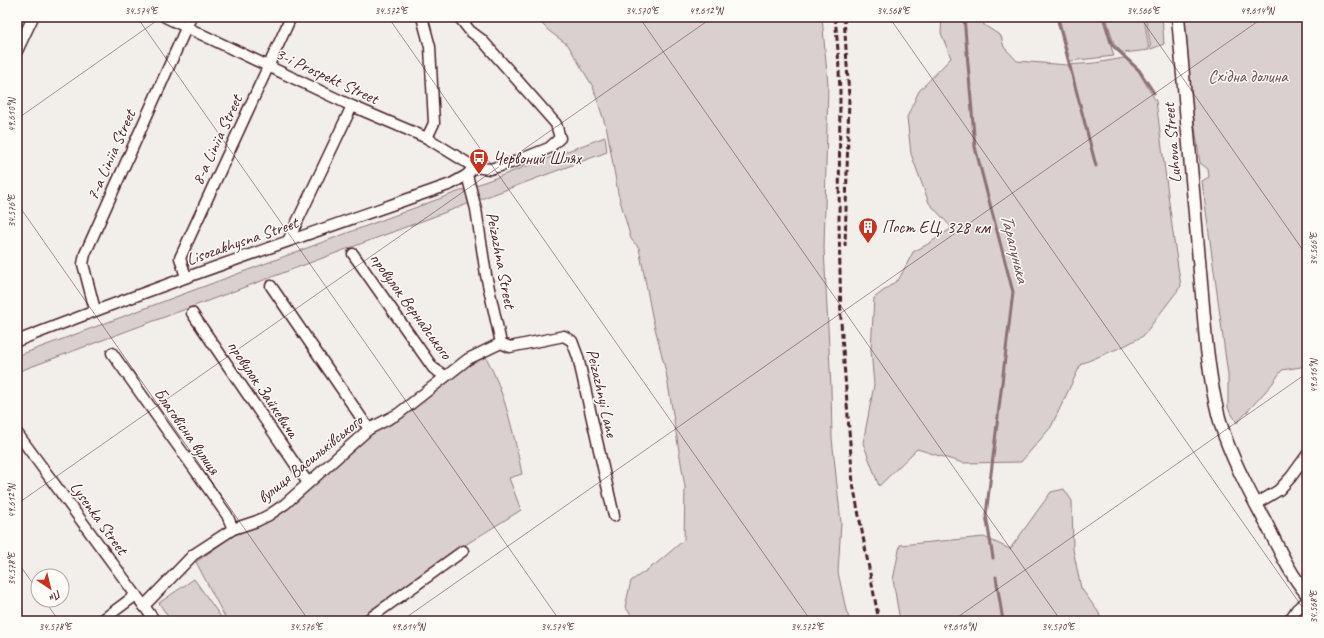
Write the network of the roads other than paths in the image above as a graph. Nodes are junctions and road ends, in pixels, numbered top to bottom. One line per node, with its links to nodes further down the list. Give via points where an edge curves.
1 (33, 17): 9 (street)
2 (165, 17): 8 (street, 3-i Prospekt Street)
3 (191, 17): 8 (street, 7-a Liniia Street)
4 (291, 17): 10 (street, 8-a Liniia Street)
5 (422, 17): 12 (street, via 430,46 434,123)
6 (459, 17): 13 (street, via 556,124 560,138 549,148 514,162 490,169)
7 (1178, 17): 29 (street, Luhova Street, via 1212,390 1225,436)
8 (186, 27): 10 (street, 3-i Prospekt Street); 19 (street, 7-a Liniia Street, via 84,254 83,264)
9 (17, 51)
10 (268, 66): 11 (street, 3-i Prospekt Street); 17 (street, 8-a Liniia Street, via 180,258)
11 (352, 106): 12 (street, 3-i Prospekt Street); 15 (street)
12 (427, 138): 13 (street, 3-i Prospekt Street)
13 (474, 167): 14 (street, Lisozakhysna Street)
14 (467, 175): 15 (street, Lisozakhysna Street, via 451,184); 22 (street, Peizazhna Street, via 476,209 486,275)
15 (288, 241): 17 (street, Lisozakhysna Street)
16 (353, 254): 24 (street, провулок Вернадського, via 433,368)
17 (186, 277): 19 (street, Lisozakhysna Street)
18 (271, 286): 25 (street)
19 (95, 310): 21 (street, Lisozakhysna Street)
20 (192, 313): 28 (street, провулок Зайкевича)
21 (17, 341)
22 (506, 345): 24 (street, вулиця Васильківського, via 468,359); 30 (street, Peizazhnyi Lane, via 564,336 572,341 578,357)
23 (112, 353): 31 (street, Благовісна вулиця, via 226,515)
24 (445, 376): 25 (street, вулиця Васильківського, via 398,414)
25 (369, 429): 28 (street, вулиця Васильківського)
26 (17, 433): 34 (street, Lysenka Street)
27 (1307, 455): 29 (street, via 1279,490)
28 (308, 483): 31 (street, вулиця Васильківського, via 269,516)
29 (1256, 504): 33 (street, Luhova Street, via 1293,575)
30 (614, 516)
31 (233, 529): 36 (street, вулиця Васильківського, via 194,555)
32 (463, 551): 39 (street)
33 (1307, 594)
34 (136, 595): 36 (street, Lysenka Street); 37 (street)
35 (1307, 601): 40 (street)
36 (144, 606): 38 (street, Lysenka Street)
37 (101, 621)
38 (155, 621)
39 (366, 621)
40 (1289, 621)

